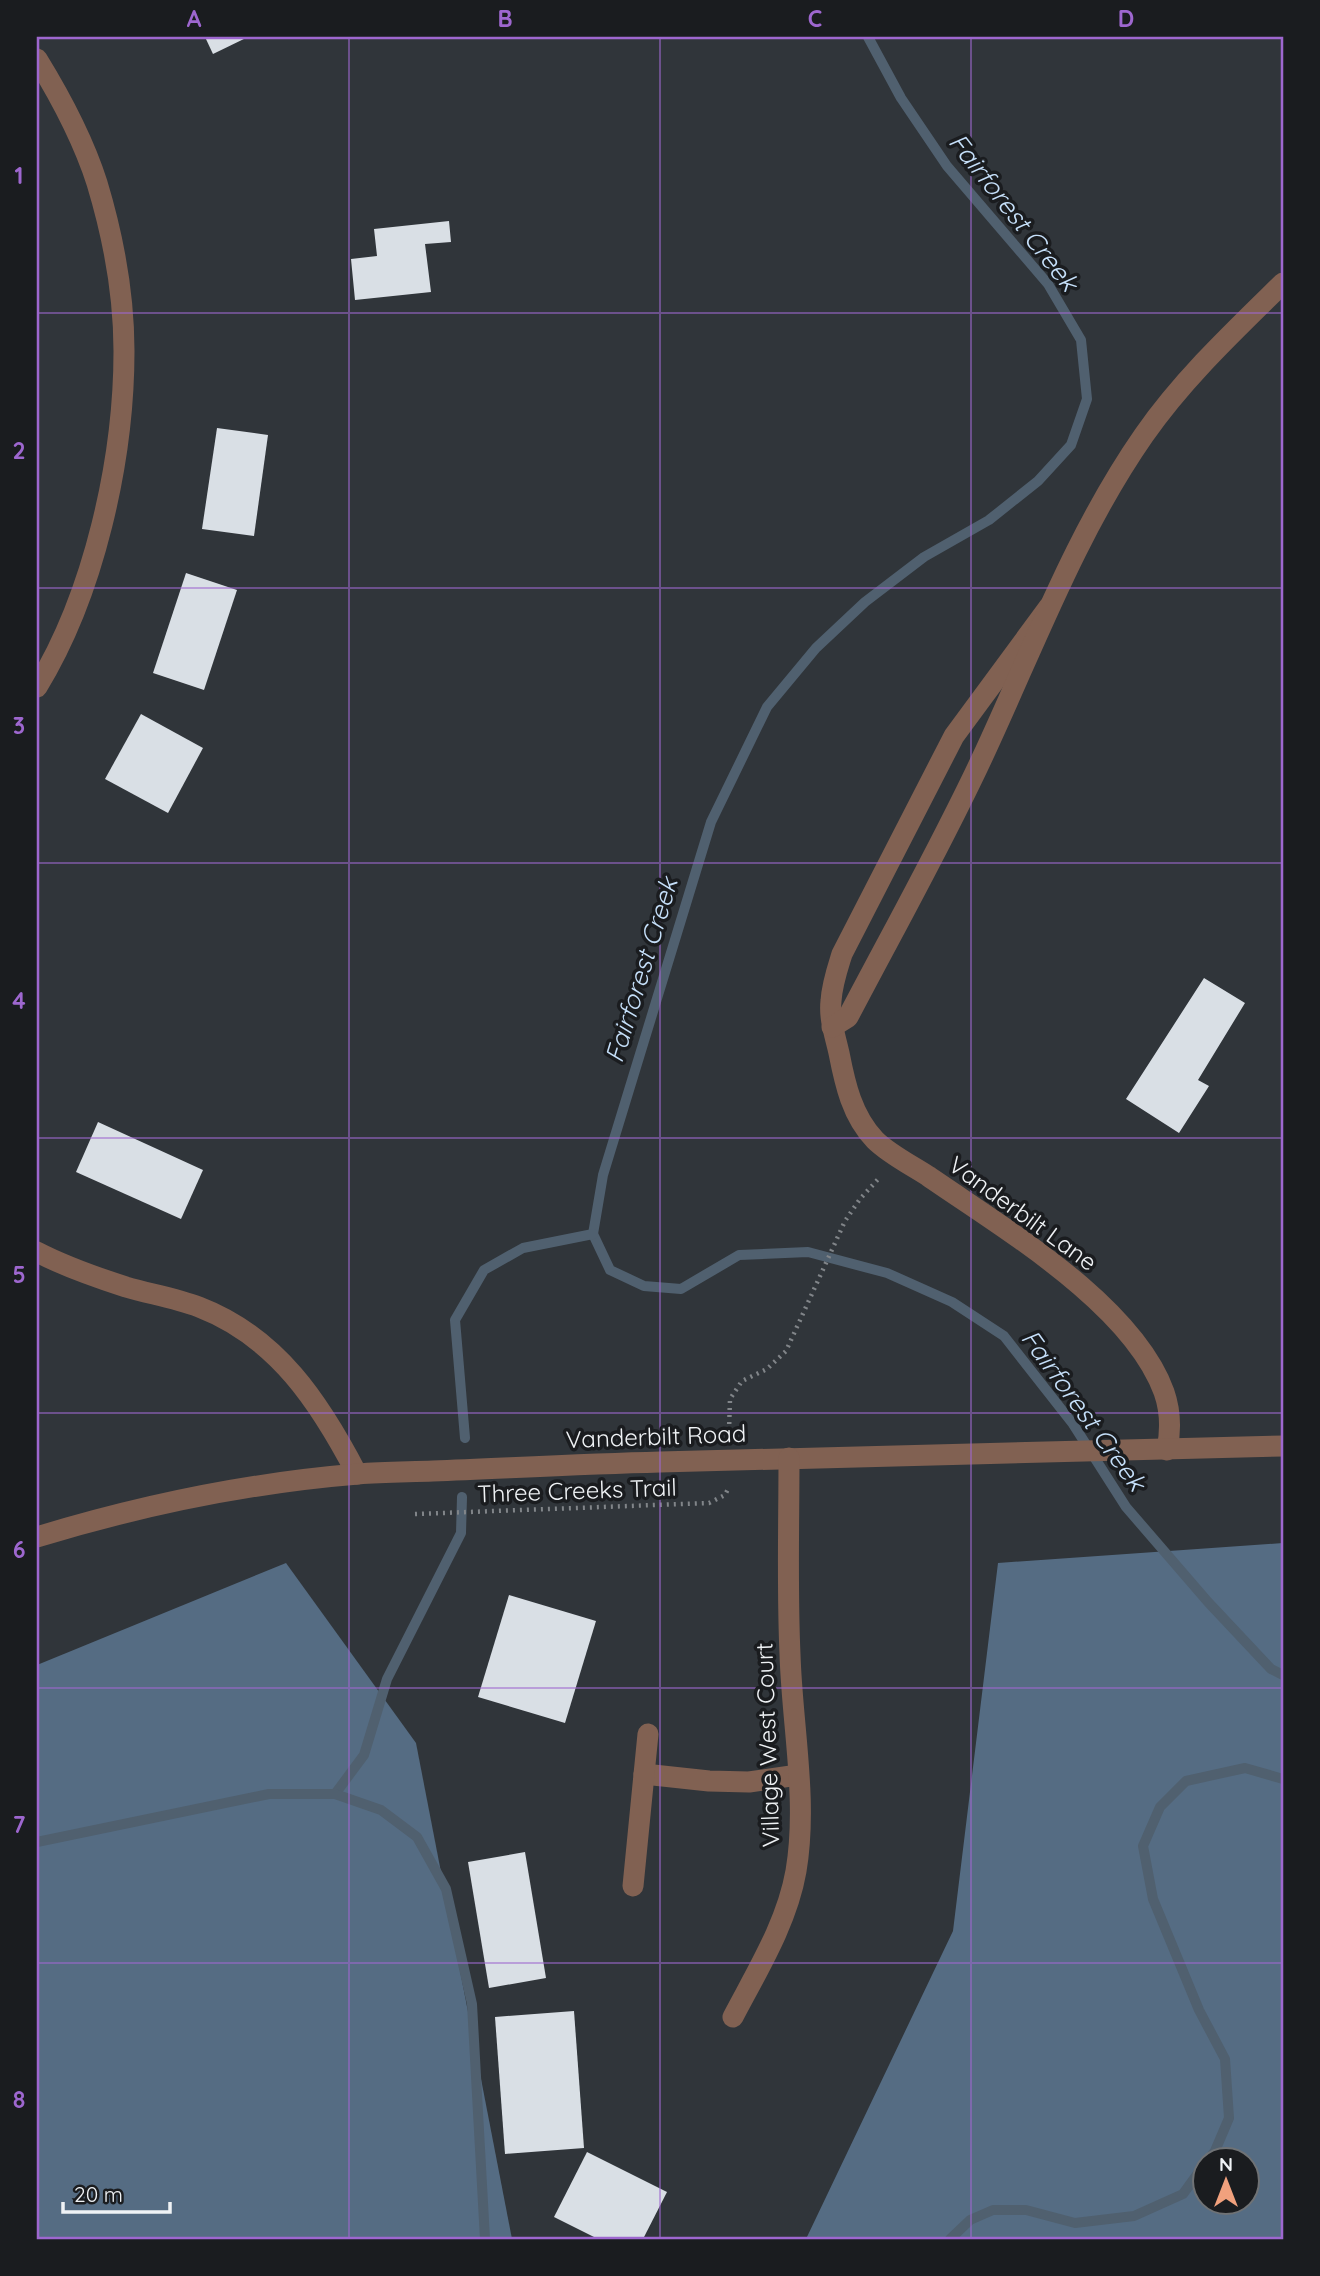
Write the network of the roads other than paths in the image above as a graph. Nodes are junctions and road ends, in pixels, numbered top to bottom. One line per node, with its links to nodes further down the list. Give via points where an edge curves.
1 (37, 59): 4 (street, via 64,104 97,183 117,265 124,351 119,436 104,518 79,598)
2 (1283, 283): 3 (street, Vanderbilt Lane, via 1193,375 1145,434 1110,487)
3 (1049, 607): 5 (street, Vanderbilt Lane, via 976,771 848,1017); 5 (street, Vanderbilt Lane, via 947,748 842,954 830,1003)
4 (37, 687)
5 (832, 1027): 8 (street, Vanderbilt Lane, via 844,1084 854,1109 876,1141 1034,1251 1105,1307 1142,1352 1158,1377 1169,1413 1170,1432)
6 (37, 1252): 10 (street, via 68,1268 199,1307 240,1327 277,1356 310,1393)
7 (1283, 1446): 8 (street, Vanderbilt Road)
8 (1163, 1450): 9 (street, Vanderbilt Road)
9 (789, 1458): 10 (street, Vanderbilt Road); 14 (street, Village West Court, via 790,1654)
10 (356, 1474): 11 (street, Vanderbilt Road, via 181,1499)
11 (37, 1537)
12 (648, 1734): 13 (street)
13 (645, 1774): 14 (street, via 749,1782); 15 (street)
14 (797, 1775): 16 (street, Village West Court, via 796,1872 767,1953)
15 (633, 1886)
16 (733, 2017)

